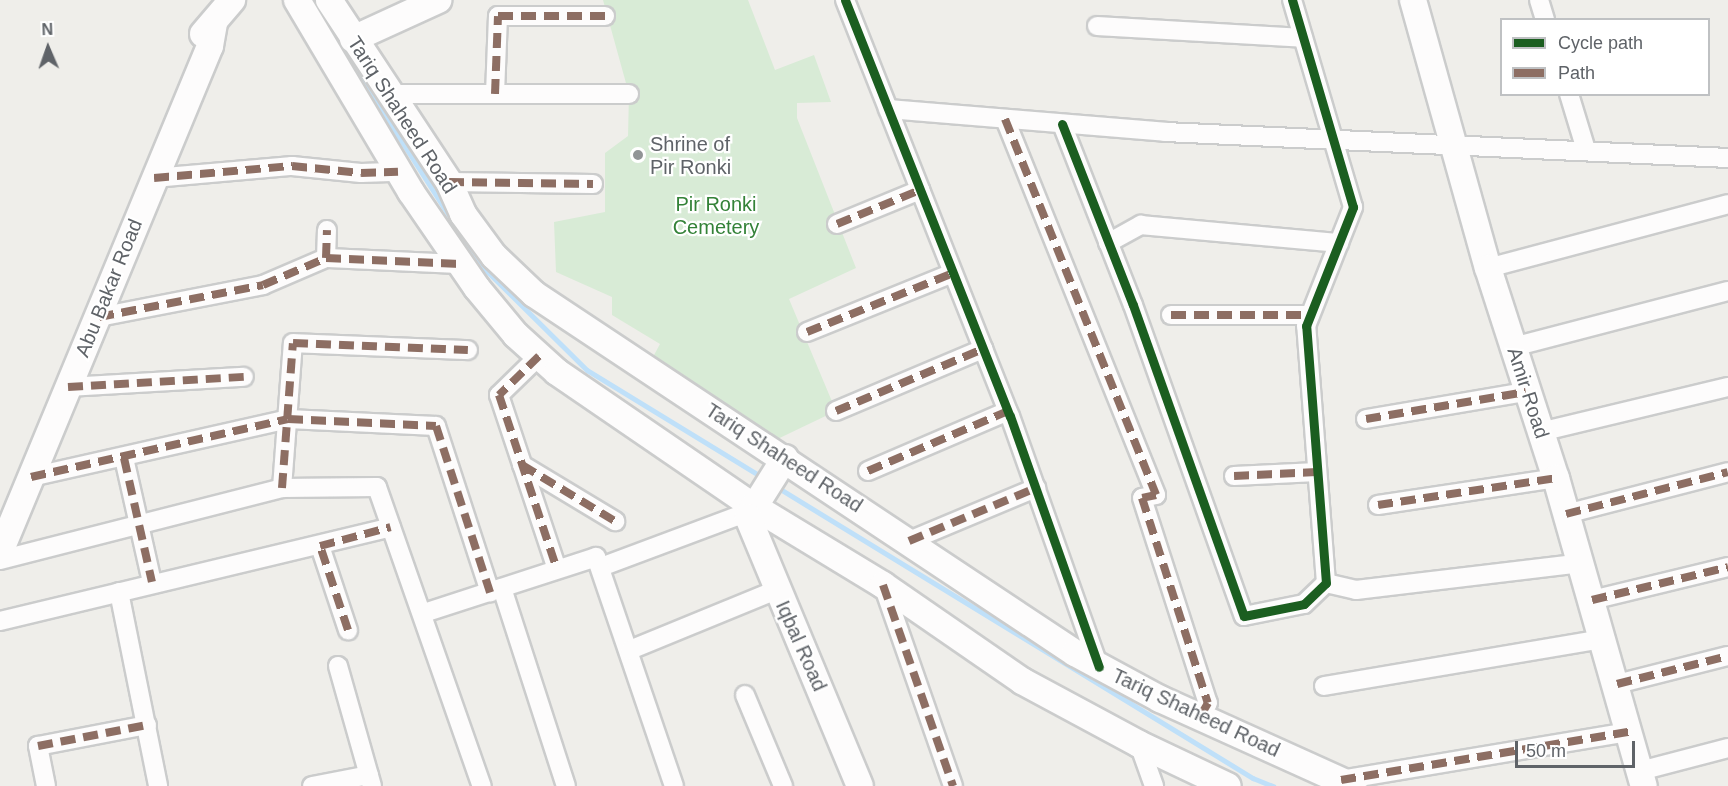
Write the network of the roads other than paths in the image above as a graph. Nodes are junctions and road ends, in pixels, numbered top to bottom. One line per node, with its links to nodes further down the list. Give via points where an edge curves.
1 (232, 0): 11 (main road, Abu Bakar Road)
2 (297, 0): 26 (main road, Tariq Shaheed Road)
3 (329, 0): 14 (main road, Tariq Shaheed Road)
4 (438, 0): 14 (main road)
5 (845, 0): 19 (street)
6 (1292, 0): 13 (street)
7 (1413, 0): 23 (main road, Amir Road)
8 (1539, 0): 10 (street)
9 (605, 16): 16 (street, via 498,16)
10 (1544, 18)
11 (214, 24): 27 (main road, Abu Bakar Road, via 210,46); 71 (main road, Abu Bakar Road, via 199,39)
12 (1097, 26): 13 (street)
13 (1303, 38): 22 (street)
14 (353, 39): 15 (main road, Tariq Shaheed Road)
15 (390, 94): 16 (street); 28 (main road, Tariq Shaheed Road)
16 (495, 94): 17 (street)
17 (629, 94)
18 (1570, 96): 24 (street)
19 (888, 109): 20 (street); 30 (street)
20 (1005, 119): 21 (street); 102 (street, via 1156,495 1142,498 1208,703)
21 (1062, 124): 22 (street); 34 (street)
22 (1334, 141): 23 (street); 35 (street, via 1353,207)
23 (1454, 147): 24 (street); 38 (main road, Amir Road)
24 (1586, 150): 25 (street)
25 (1728, 158)
26 (398, 172): 27 (street, via 351,173 292,166); 37 (main road, Tariq Shaheed Road)
27 (154, 178): 43 (main road, Abu Bakar Road)
28 (449, 182): 29 (street); 59 (main road, Tariq Shaheed Road, via 463,214 494,256 534,294)
29 (593, 183)
30 (920, 190): 32 (street); 39 (street)
31 (1728, 204): 38 (street)
32 (837, 224)
33 (327, 230): 36 (street)
34 (1108, 243): 35 (street, via 1141,225); 85 (street, via 1244,616 1304,604)
35 (1339, 243): 42 (street)
36 (326, 258): 37 (street); 43 (street, via 263,285)
37 (460, 264): 48 (main road, Tariq Shaheed Road, via 516,334)
38 (1488, 268): 45 (main road, Amir Road)
39 (953, 273): 44 (street); 46 (street)
40 (1728, 291): 45 (street)
41 (1171, 315): 42 (street)
42 (1310, 315): 62 (street, via 1306,326)
43 (99, 317): 50 (main road, Abu Bakar Road)
44 (807, 332)
45 (1513, 347): 52 (main road, Amir Road)
46 (983, 349): 53 (street); 54 (street)
47 (468, 350): 55 (street, via 293,343)
48 (539, 356): 60 (street, via 499,395); 70 (main road, Tariq Shaheed Road)
49 (244, 377): 50 (street)
50 (68, 387): 65 (main road, Abu Bakar Road)
51 (1728, 387): 57 (street)
52 (1526, 392): 56 (street); 57 (main road, Amir Road)
53 (836, 411)
54 (1008, 411): 61 (street); 68 (street)
55 (288, 419): 58 (street); 67 (street); 87 (street, via 436,426)
56 (1366, 419)
57 (1540, 432): 66 (main road, Amir Road)
58 (124, 458): 65 (street); 74 (street)
59 (783, 460): 70 (main road); 76 (main road, Tariq Shaheed Road)
60 (522, 465): 73 (street); 83 (street)
61 (868, 471)
62 (1317, 472): 64 (street); 85 (street)
63 (1728, 472): 72 (street)
64 (1234, 476)
65 (31, 477): 78 (main road, Abu Bakar Road)
66 (1556, 478): 69 (street); 72 (main road, Amir Road)
67 (282, 488): 74 (street); 75 (street, via 377,487)
68 (1036, 488): 76 (street); 98 (street)
69 (1378, 505)
70 (753, 506): 81 (street); 86 (main road, Tariq Shaheed Road); 88 (main road, Iqbal Road)
71 (0, 510)
72 (1566, 514): 80 (main road, Amir Road)
73 (615, 520)
74 (142, 525): 79 (street); 84 (street)
75 (391, 527): 77 (street); 91 (street)
76 (909, 541): 98 (main road, Tariq Shaheed Road)
77 (320, 546): 84 (street); 93 (street)
78 (0, 552)
79 (0, 560)
80 (1581, 562): 85 (street, via 1356,590); 90 (main road, Amir Road)
81 (601, 567): 83 (street, via 596,557); 95 (street)
82 (1728, 567): 90 (street)
83 (557, 569): 87 (street)
84 (152, 582): 89 (street)
85 (1326, 583)
86 (883, 585): 105 (main road, Tariq Shaheed Road, via 1022,681); 118 (street)
87 (496, 590): 91 (street); 114 (street)
88 (776, 590): 95 (street); 117 (main road, Iqbal Road)
89 (119, 592): 92 (street); 103 (street)
90 (1592, 600): 94 (main road, Amir Road)
91 (424, 613): 113 (street)
92 (0, 621)
93 (348, 630)
94 (1603, 639): 99 (main road, Amir Road); 100 (street)
95 (630, 650): 115 (street)
96 (1728, 656): 99 (street)
97 (338, 666): 108 (street)
98 (1099, 667): 102 (main road, Tariq Shaheed Road)
99 (1617, 684): 104 (main road, Amir Road)
100 (1324, 686)
101 (745, 695): 116 (street)
102 (1200, 717): 109 (main road, Tariq Shaheed Road)
103 (147, 725): 110 (street, via 38,746); 111 (street)
104 (1629, 732): 107 (main road, Amir Road); 109 (street)
105 (1139, 744): 119 (street); 120 (main road, Tariq Shaheed Road)
106 (1728, 748): 107 (street)
107 (1642, 779)
108 (371, 781): 112 (street)
109 (1347, 783)
110 (46, 786)
111 (158, 786)
112 (312, 786)
113 (482, 786)
114 (566, 786)
115 (674, 786)
116 (783, 786)
117 (861, 786)
118 (953, 786)
119 (1154, 786)
120 (1228, 786)

